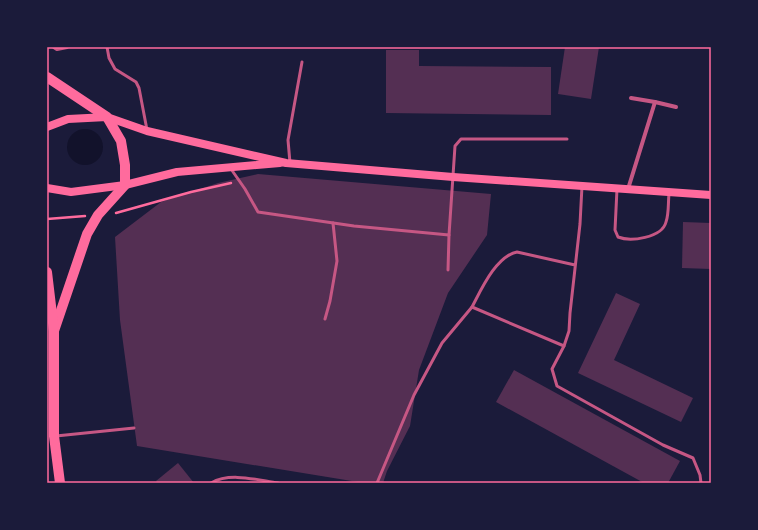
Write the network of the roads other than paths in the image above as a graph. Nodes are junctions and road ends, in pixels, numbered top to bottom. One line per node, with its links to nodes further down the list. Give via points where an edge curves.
1 (54, 47): 2 (street)
2 (67, 47)
3 (106, 47): 11 (lane, via 115,69 136,82 139,88)
4 (302, 62): 13 (lane, via 288,140)
5 (47, 78): 9 (main road)
6 (631, 98): 7 (street)
7 (655, 102): 8 (street); 20 (street)
8 (676, 107)
9 (107, 117): 10 (main road, via 68,118); 11 (main road); 16 (main road, via 121,141)
10 (47, 127)
11 (147, 132): 13 (main road)
12 (567, 139): 15 (lane, via 461,139 455,146)
13 (288, 163): 14 (main road); 15 (main road)
14 (230, 168): 16 (main road, via 177,172); 23 (lane, via 258,212)
15 (453, 177): 17 (main road); 24 (lane)
16 (125, 185): 18 (main road, via 71,192); 30 (main road, via 98,215 86,234)
17 (582, 186): 19 (main road); 25 (lane)
18 (47, 188)
19 (617, 189): 20 (main road); 21 (lane, via 615,230 618,237 625,240 643,238 662,230 666,224)
20 (628, 189): 21 (main road)
21 (669, 192): 22 (main road)
22 (711, 195)
23 (333, 223): 24 (lane); 29 (lane, via 337,261)
24 (450, 235): 26 (lane)
25 (575, 265): 28 (lane, via 517,252 511,253 504,257 490,275); 31 (lane, via 569,331)
26 (448, 270)
27 (47, 272): 30 (main road)
28 (472, 307): 31 (lane); 37 (lane, via 438,349 414,395)
29 (325, 319)
30 (54, 331): 33 (main road)
31 (564, 346): 38 (lane, via 552,369 558,386 664,445 693,458)
32 (134, 428): 33 (lane)
33 (54, 436): 34 (main road)
34 (60, 483)
35 (211, 483): 36 (lane, via 218,479 237,478)
36 (278, 483)
37 (377, 483)
38 (701, 483)

